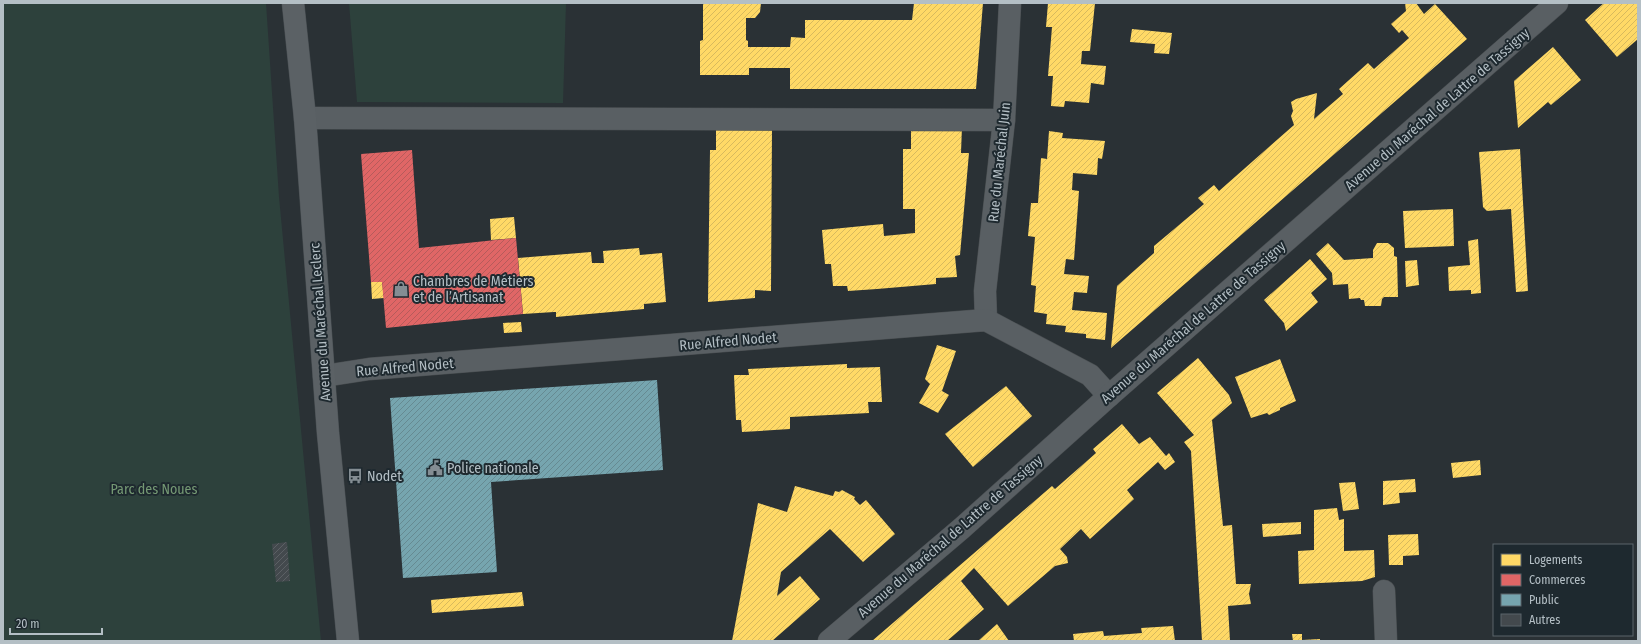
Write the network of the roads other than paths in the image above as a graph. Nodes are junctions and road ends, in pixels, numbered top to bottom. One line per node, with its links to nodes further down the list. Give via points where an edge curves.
1 (293, 3): 4 (main road, Avenue du Maréchal Leclerc)
2 (1010, 3): 5 (street, Rue du Maréchal Juin)
3 (1557, 3): 8 (street, Avenue du Maréchal de Lattre de Tassigny)
4 (305, 118): 5 (street); 7 (main road, Avenue du Maréchal Leclerc)
5 (1004, 120): 6 (street, Rue du Maréchal Juin, via 985,291)
6 (986, 320): 7 (street, Rue Alfred Nodet, via 369,369); 8 (street, via 1090,375)
7 (324, 376): 10 (main road, Avenue du Maréchal Leclerc)
8 (1109, 396): 11 (street, Avenue du Maréchal de Lattre de Tassigny, via 962,528)
9 (1384, 591): 12 (street)
10 (348, 641)
11 (829, 641)
12 (1386, 641)

